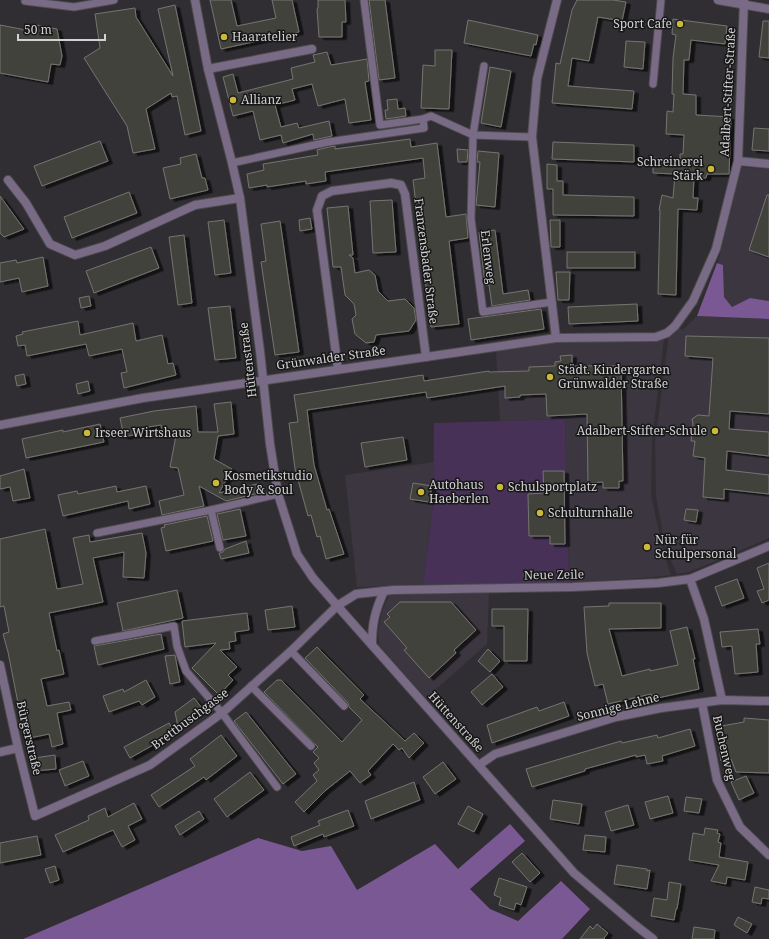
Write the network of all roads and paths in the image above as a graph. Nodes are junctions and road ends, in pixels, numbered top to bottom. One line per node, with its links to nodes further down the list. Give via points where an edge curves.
1 (114, 0): 7 (lane, via 74,6)
2 (195, 0): 12 (street, Hüttenstraße)
3 (364, 0): 14 (lane, via 380,125)
4 (557, 0): 16 (street, via 537,79)
5 (661, 0): 13 (lane)
6 (718, 0): 8 (street)
7 (26, 1)
8 (744, 2): 9 (street); 17 (street, Adalbert-Stifter-Straße)
9 (769, 9)
10 (312, 48): 12 (street)
11 (484, 66): 15 (lane, Erlenweg)
12 (208, 69): 18 (street, Hüttenstraße)
13 (652, 84)
14 (423, 119): 15 (lane, via 431,116); 18 (lane, via 424,128 329,142)
15 (473, 135): 16 (lane); 22 (lane, Erlenweg, via 471,218 483,312)
16 (532, 137): 22 (street)
17 (738, 161): 19 (street); 23 (street, Adalbert-Stifter-Straße, via 716,249 693,301)
18 (232, 163): 21 (street, Hüttenstraße)
19 (769, 164)
20 (8, 180): 21 (street, via 50,244 75,256 105,246 195,205)
21 (240, 198): 27 (street, Hüttenstraße)
22 (552, 302): 24 (street)
23 (667, 333): 24 (street, Grünwalder Straße, via 656,337)
24 (556, 338): 25 (street, Grünwalder Straße)
25 (426, 357): 26 (street, Grünwalder Straße); 26 (street, Franzensbader Straße, via 405,194 401,185 391,183 332,191 322,196 317,210)
26 (338, 369): 27 (street, Grünwalder Straße)
27 (263, 380): 28 (street, Grünwalder Straße, via 143,398); 29 (street, Hüttenstraße)
28 (0, 425)
29 (278, 494): 30 (lane); 36 (street, Hüttenstraße, via 297,554 312,578)
30 (211, 510): 31 (lane); 33 (lane)
31 (97, 533)
32 (769, 546): 34 (street, Neue Zeile)
33 (220, 548)
34 (690, 579): 35 (street, Neue Zeile, via 607,586); 42 (street, via 704,619)
35 (384, 591): 36 (street, Neue Zeile, via 356,594); 38 (street, via 376,609)
36 (337, 606): 38 (street, Hüttenstraße); 39 (street, Brettbuschgasse)
37 (95, 641): 46 (lane, via 174,626 177,646 186,670)
38 (372, 645): 50 (street, Hüttenstraße)
39 (291, 651): 41 (street, Brettbuschgasse); 45 (lane)
40 (0, 665): 48 (street, Bürgerstraße)
41 (251, 686): 46 (street, Brettbuschgasse); 47 (lane)
42 (722, 700): 43 (street, Sonnige Lehne); 44 (street, Sonnige Lehne)
43 (769, 701)
44 (702, 703): 50 (street, Sonnige Lehne, via 616,717 495,754); 53 (street, Buchenweg, via 717,780 740,827)
45 (344, 706)
46 (222, 712): 51 (lane); 52 (street, Brettbuschgasse, via 150,765)
47 (311, 746)
48 (18, 748): 49 (street); 52 (street, Bürgerstraße)
49 (0, 752)
50 (479, 765): 54 (street, Hüttenstraße, via 574,873)
51 (277, 787)
52 (35, 816)
53 (769, 855)
54 (653, 939)

